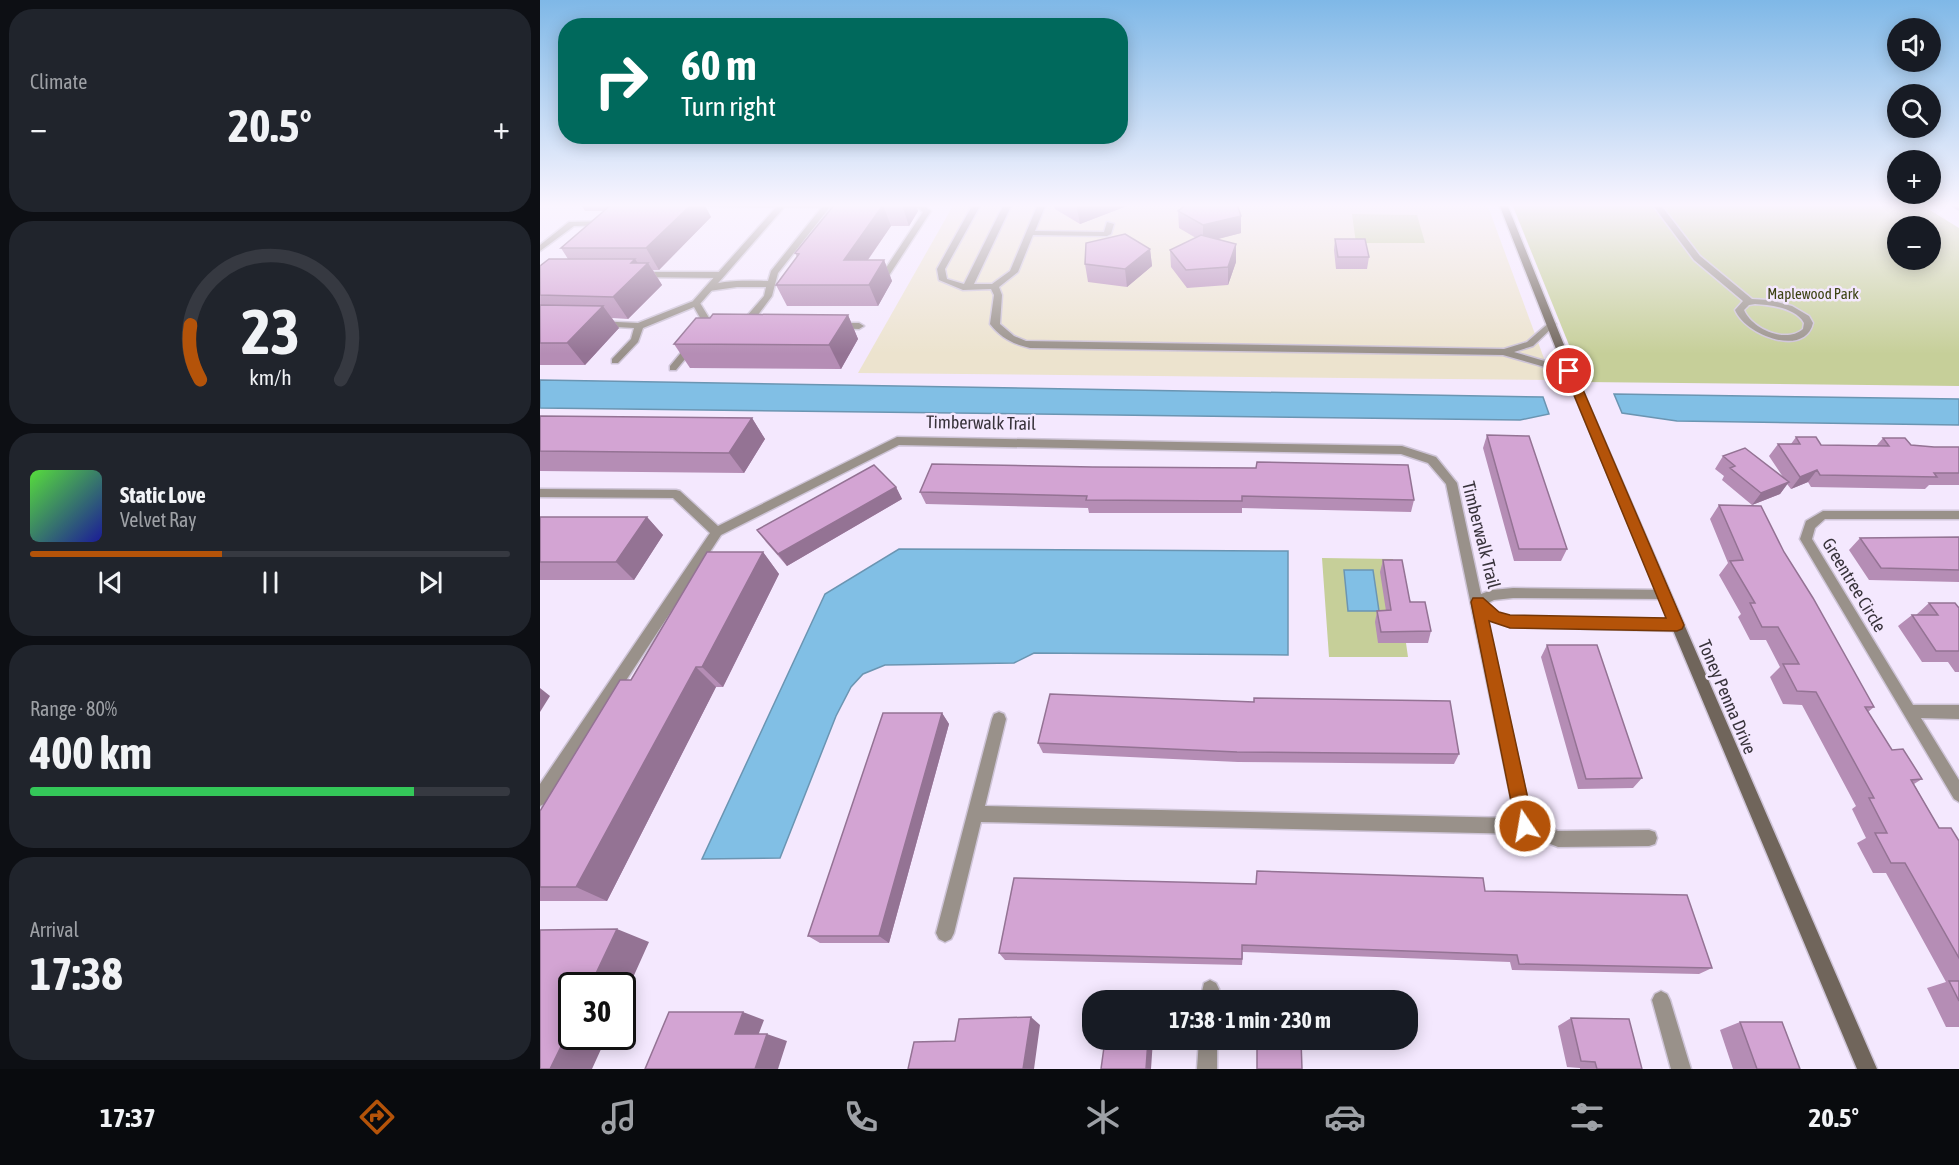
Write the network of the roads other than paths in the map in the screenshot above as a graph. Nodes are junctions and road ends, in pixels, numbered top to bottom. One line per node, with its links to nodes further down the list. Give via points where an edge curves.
1 (739, 254): 11 (street)
2 (789, 254): 12 (street)
3 (899, 254): 9 (street)
4 (949, 254): 14 (street, via 941,269 943,280)
5 (984, 254): 14 (street)
6 (1022, 254): 13 (street, via 1014,272)
7 (1523, 254): 20 (street, Toney Penna Drive)
8 (1694, 254): 17 (street)
9 (886, 274)
10 (630, 275): 11 (street)
11 (720, 275): 15 (street)
12 (770, 284): 15 (street); 19 (street, via 768,296)
13 (994, 286): 14 (street); 28 (street, via 998,296 995,324 1004,336 1030,345)
14 (968, 287)
15 (710, 288): 16 (street)
16 (696, 303): 24 (street); 25 (street)
17 (1750, 303): 17 (street, via 1741,307 1740,316 1758,330 1779,337 1802,335 1807,330 1805,319 1796,311 1774,303)
18 (587, 323): 24 (street)
19 (745, 324): 22 (street); 23 (street)
20 (1551, 324): 28 (street, via 1530,345); 31 (street, Toney Penna Drive)
21 (721, 325): 25 (street)
22 (733, 325)
23 (756, 325)
24 (639, 326): 29 (street, via 635,340)
25 (709, 326): 30 (street)
26 (824, 326): 27 (street)
27 (859, 326)
28 (1504, 352): 31 (street)
29 (615, 361)
30 (673, 368)
31 (1569, 371): 35 (street, Toney Penna Drive)
32 (540, 493): 34 (street, via 676,494)
33 (1959, 515): 38 (street, Greentree Circle, via 1823,515 1812,520 1806,529 1806,539)
34 (717, 532): 36 (street, Timberwalk Trail, via 897,441 1402,450 1432,460 1451,483); 42 (street, Timberwalk Trail)
35 (1663, 594): 36 (street, Timberwalk Trail, via 1513,593 1492,595); 37 (street, Toney Penna Drive)
36 (1478, 602): 37 (street, via 1494,616 1510,622); 44 (street, Timberwalk Trail)
37 (1677, 625): 51 (street, Toney Penna Drive)
38 (1908, 711): 39 (street); 41 (street, Greentree Circle)
39 (1959, 712)
40 (999, 719): 43 (street)
41 (1959, 794)
42 (540, 798)
43 (976, 814): 44 (street); 46 (street)
44 (1525, 826): 45 (street, via 1558,839)
45 (1649, 838)
46 (945, 933)
47 (1661, 1000): 50 (street)
48 (1208, 1050): 49 (street)
49 (1207, 1069)
50 (1681, 1069)
51 (1868, 1069)

